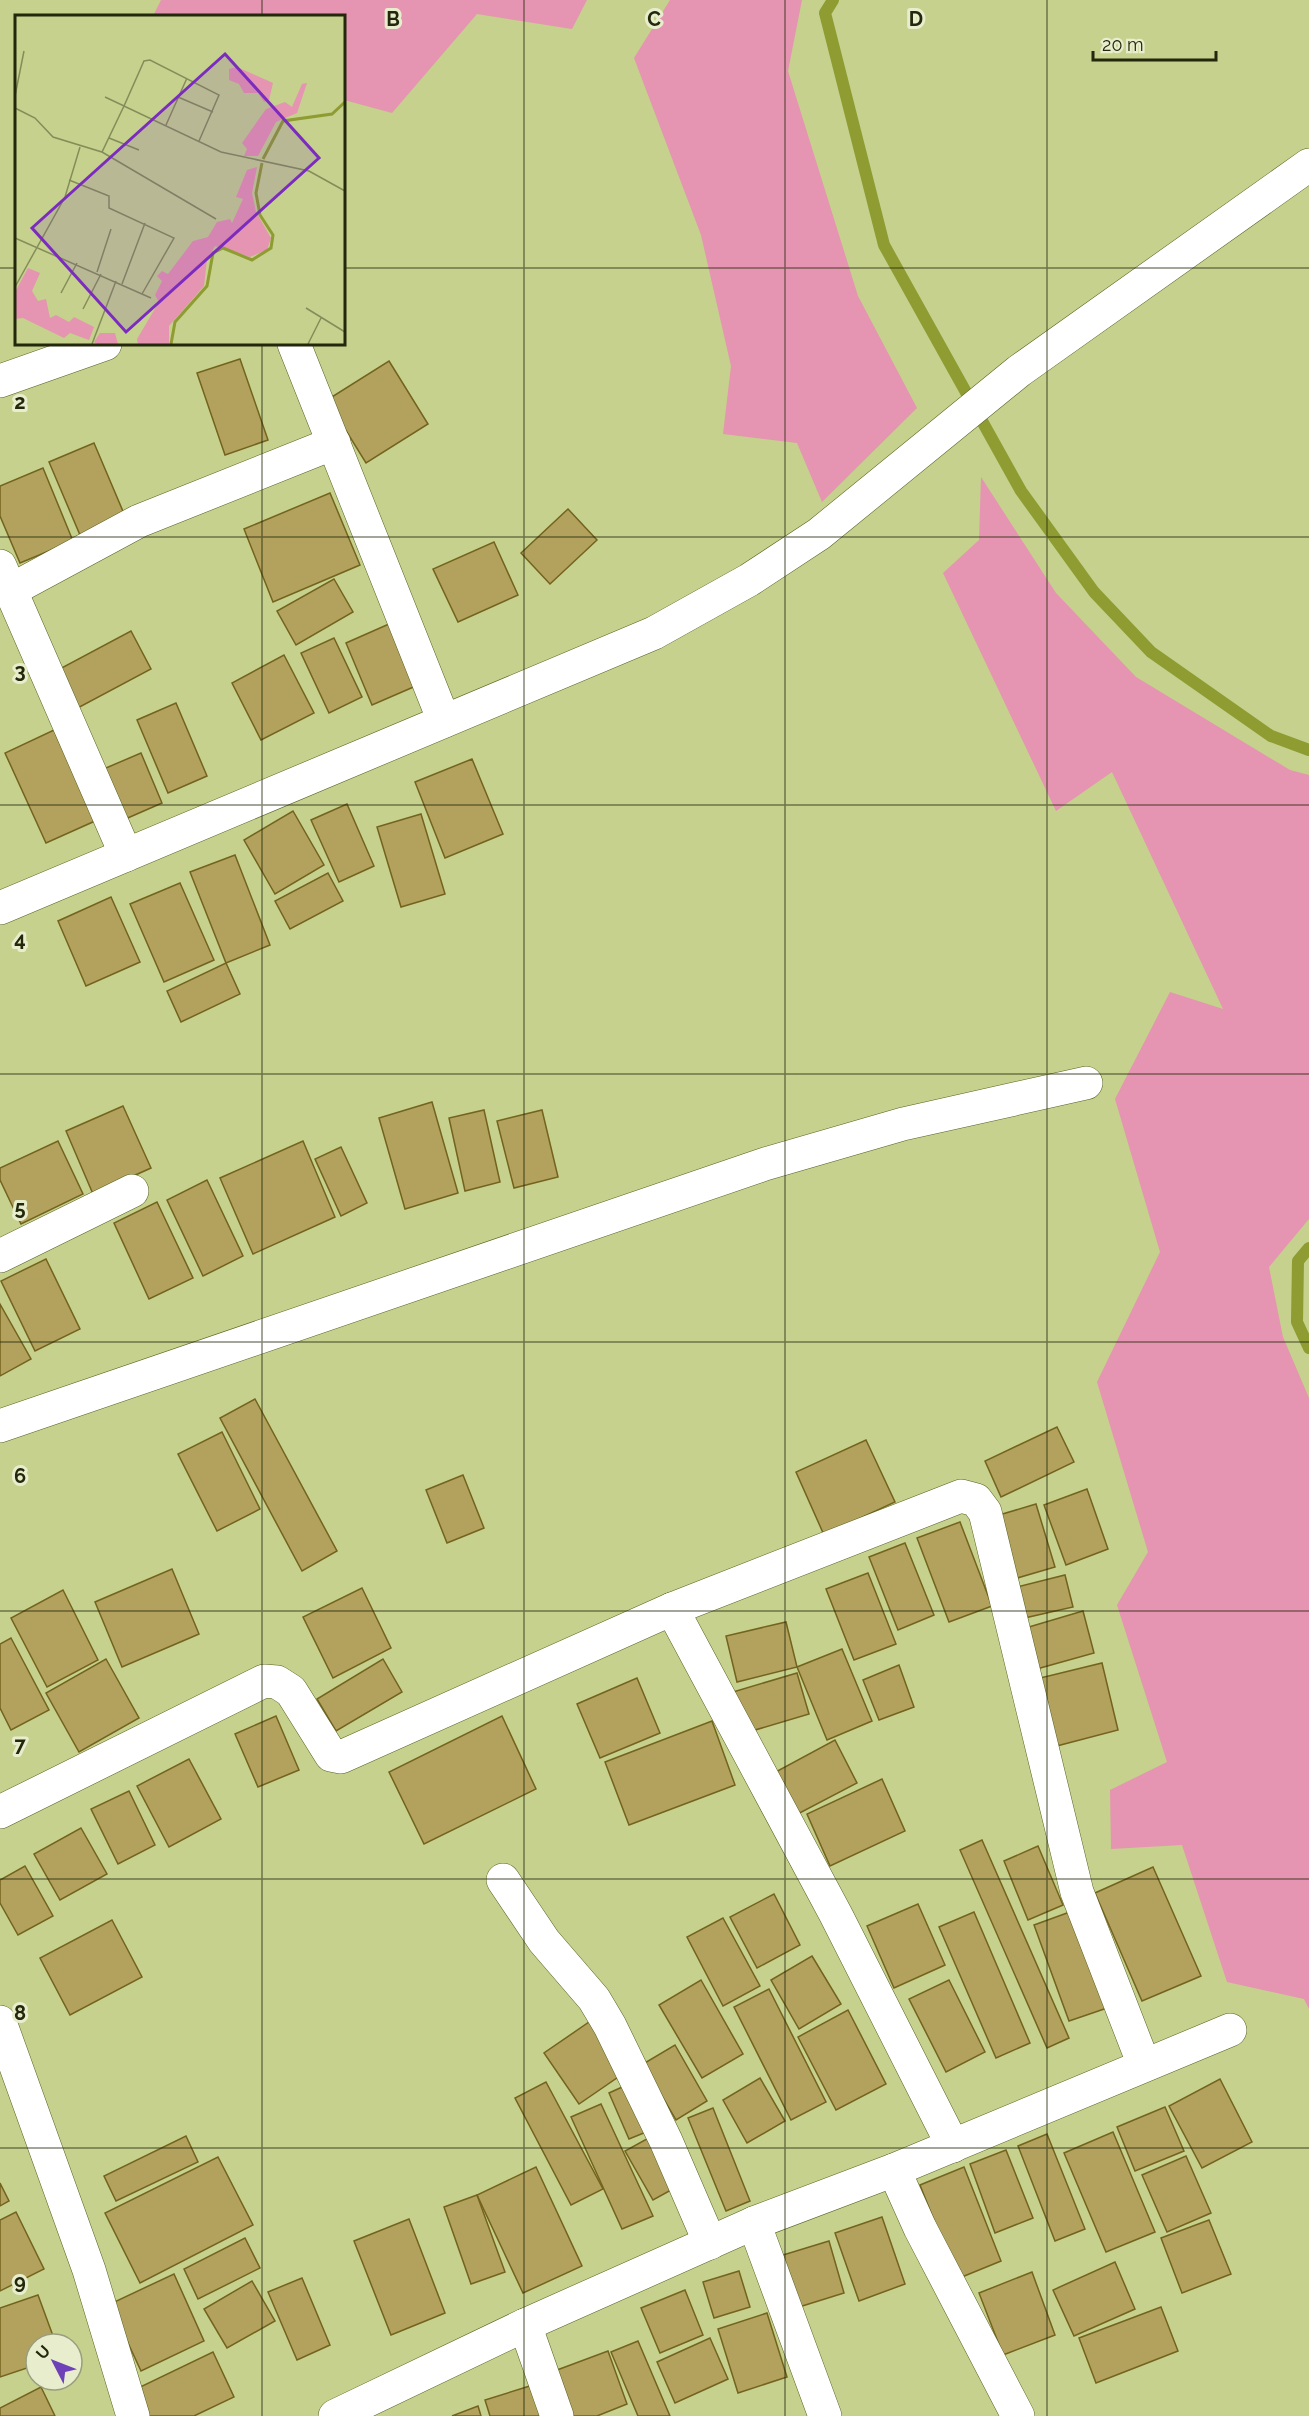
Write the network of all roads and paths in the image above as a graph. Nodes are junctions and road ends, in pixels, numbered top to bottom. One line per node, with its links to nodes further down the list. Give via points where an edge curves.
1 (1309, 165): 7 (street, via 1019,371 819,534 749,580 654,633)
2 (102, 345): 4 (street)
3 (294, 345): 5 (street)
4 (0, 381)
5 (334, 443): 6 (street); 7 (street)
6 (5, 578): 8 (street)
7 (444, 721): 8 (street)
8 (126, 855): 9 (street)
9 (0, 908)
10 (1086, 1083): 13 (street, via 903,1124 765,1164)
11 (132, 1191): 12 (street)
12 (0, 1257)
13 (0, 1426)
14 (672, 1609): 15 (street, via 341,1757 331,1755 291,1691 277,1682 264,1681); 19 (street, via 961,1496 976,1500 991,1534 1077,1892); 20 (street)
15 (0, 1812)
16 (502, 1880): 23 (street, via 544,1941 594,1999 610,2026)
17 (0, 2022): 25 (street, via 90,2270)
18 (1230, 2030): 19 (street)
19 (1144, 2064): 20 (street)
20 (953, 2146): 21 (street)
21 (894, 2170): 22 (street); 29 (street)
22 (754, 2223): 23 (street); 28 (street)
23 (710, 2243): 24 (street)
24 (525, 2325): 26 (street); 27 (street)
25 (133, 2416)
26 (335, 2416)
27 (557, 2416)
28 (825, 2416)
29 (1018, 2416)

